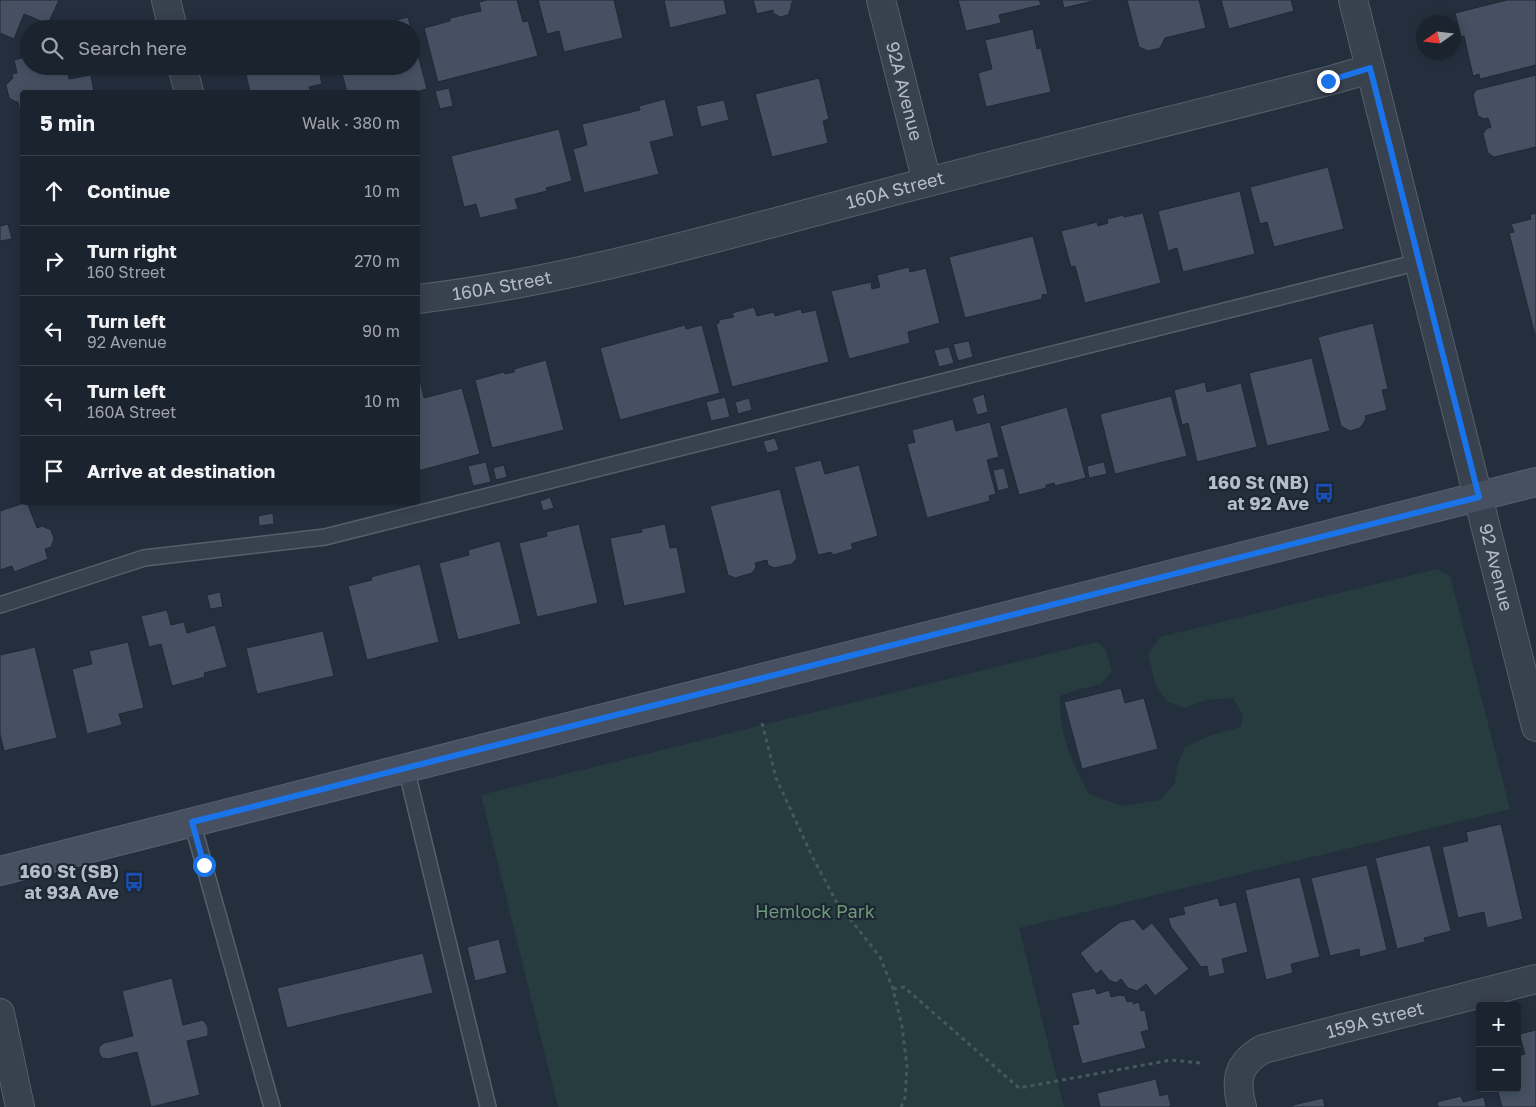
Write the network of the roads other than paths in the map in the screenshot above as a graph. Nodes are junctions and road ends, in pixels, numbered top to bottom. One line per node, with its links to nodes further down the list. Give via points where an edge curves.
1 (166, 0): 4 (street)
2 (881, 0): 8 (street, 92A Avenue)
3 (1353, 0): 5 (street, 92 Avenue)
4 (171, 20)
5 (1370, 68): 8 (street, 160A Street); 9 (street, 92 Avenue)
6 (184, 75): 7 (street)
7 (188, 90)
8 (927, 182): 10 (street, 160A Street, via 622,261 521,284)
9 (1419, 262): 12 (street, 92 Avenue); 13 (lane, via 325,537 144,558)
10 (420, 299)
11 (1536, 482): 12 (main road)
12 (1479, 497): 14 (street, 92 Avenue); 15 (main road)
13 (0, 605)
14 (1536, 727)
15 (406, 768): 16 (main road); 23 (lane)
16 (192, 822): 17 (main road); 22 (lane)
17 (0, 871)
18 (1536, 979): 20 (street, 159A Street, via 1263,1049 1251,1056 1239,1073)
19 (0, 1013): 21 (street)
20 (1240, 1098)
21 (20, 1107)
22 (272, 1107)
23 (488, 1107)

